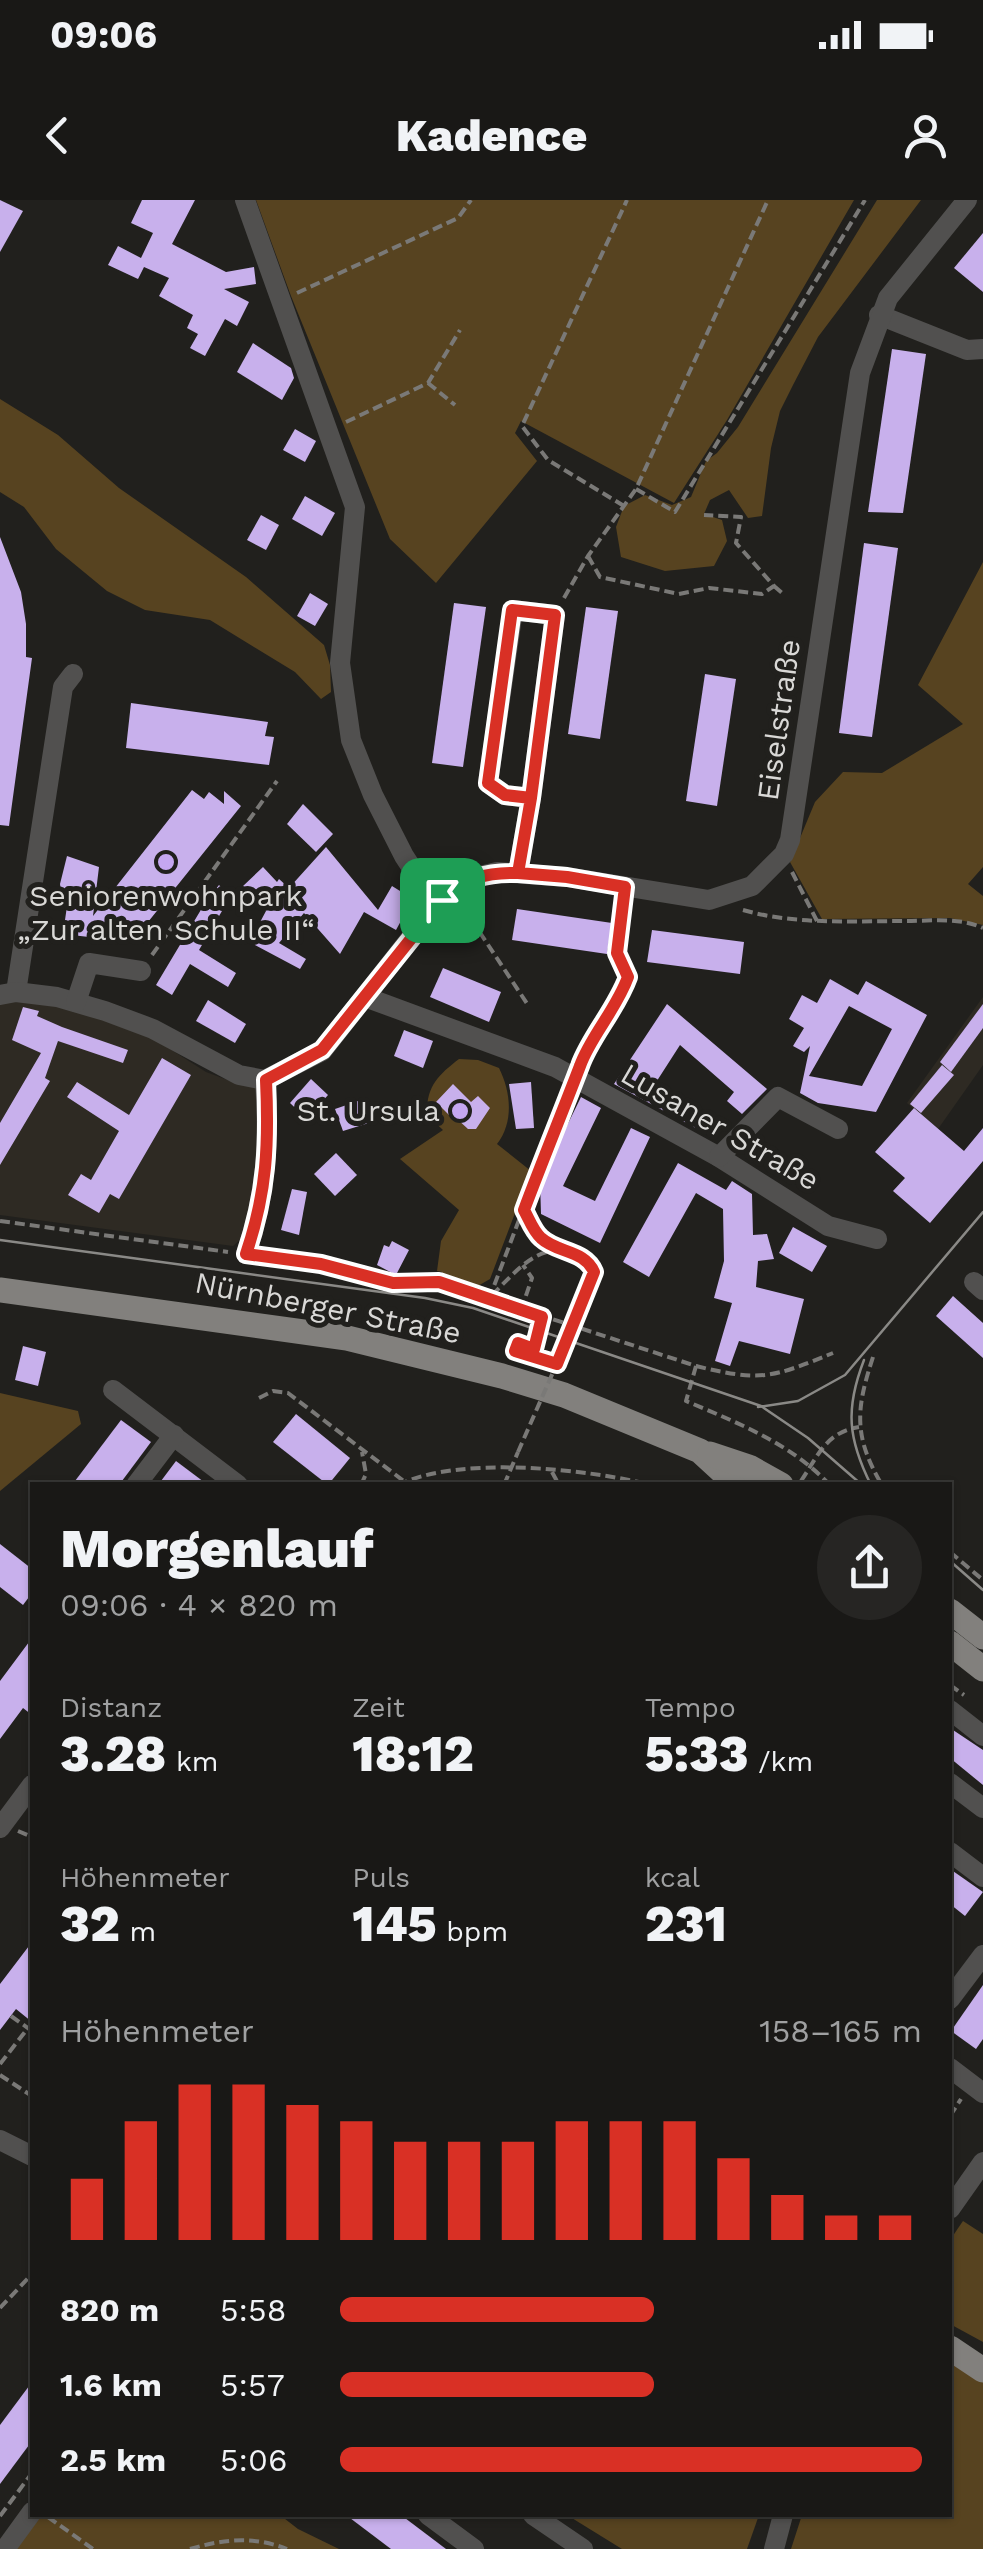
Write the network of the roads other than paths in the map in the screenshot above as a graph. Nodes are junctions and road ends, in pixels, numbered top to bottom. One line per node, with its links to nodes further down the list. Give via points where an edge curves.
1 (245, 200): 8 (street, via 355,506 340,663 350,740 404,856 421,882)
2 (967, 200): 3 (street, Eiselstraße)
3 (880, 315): 4 (street, via 967,350); 7 (street, Eiselstraße, via 860,372 784,854 752,886 709,900)
4 (983, 350)
5 (73, 674): 10 (street, via 63,687)
6 (531, 798): 6 (street, via 555,615 512,610 488,783 505,795); 7 (street)
7 (518, 873): 8 (street, Eiselstraße, via 472,878)
8 (447, 895): 11 (street)
9 (141, 971): 12 (street, via 89,963)
10 (8, 994): 12 (street)
11 (365, 998): 13 (street, via 322,1050); 15 (street, Lusaner Straße, via 534,1059)
12 (76, 1002): 13 (street, via 153,1028 238,1074)
13 (266, 1080): 17 (street, via 266,1174)
14 (838, 1129): 15 (street, via 778,1097)
15 (719, 1157): 16 (street, Lusaner Straße, via 828,1226)
16 (877, 1239)
17 (246, 1254)
18 (0, 1290): 21 (main road, Nürnberger Straße, via 405,1350 564,1395)
19 (113, 1390): 20 (street)
20 (174, 1436): 22 (street); 23 (street)
21 (700, 1451): 24 (main road, Nürnberger Straße); 25 (main road)
22 (138, 1482)
23 (234, 1482)
24 (734, 1482)
25 (775, 1482)
26 (952, 1613): 27 (main road)
27 (983, 1637)
28 (952, 1646): 29 (main road)
29 (983, 1669)
30 (952, 1712): 31 (street)
31 (983, 1736)
32 (952, 1785): 34 (street)
33 (30, 1788): 35 (street)
34 (983, 1808)
35 (1, 1826)
36 (952, 1854): 37 (street)
37 (983, 1878)
38 (983, 1954): 39 (street)
39 (952, 1996)
40 (952, 2069): 41 (street)
41 (983, 2092)
42 (0, 2140): 43 (street)
43 (30, 2155)
44 (983, 2162): 45 (street)
45 (952, 2205)
46 (30, 2515): 51 (street)
47 (431, 2517): 52 (street)
48 (535, 2517): 50 (street)
49 (783, 2517): 54 (street)
50 (560, 2543): 53 (street)
51 (4, 2549)
52 (474, 2549)
53 (584, 2549)
54 (774, 2549)

